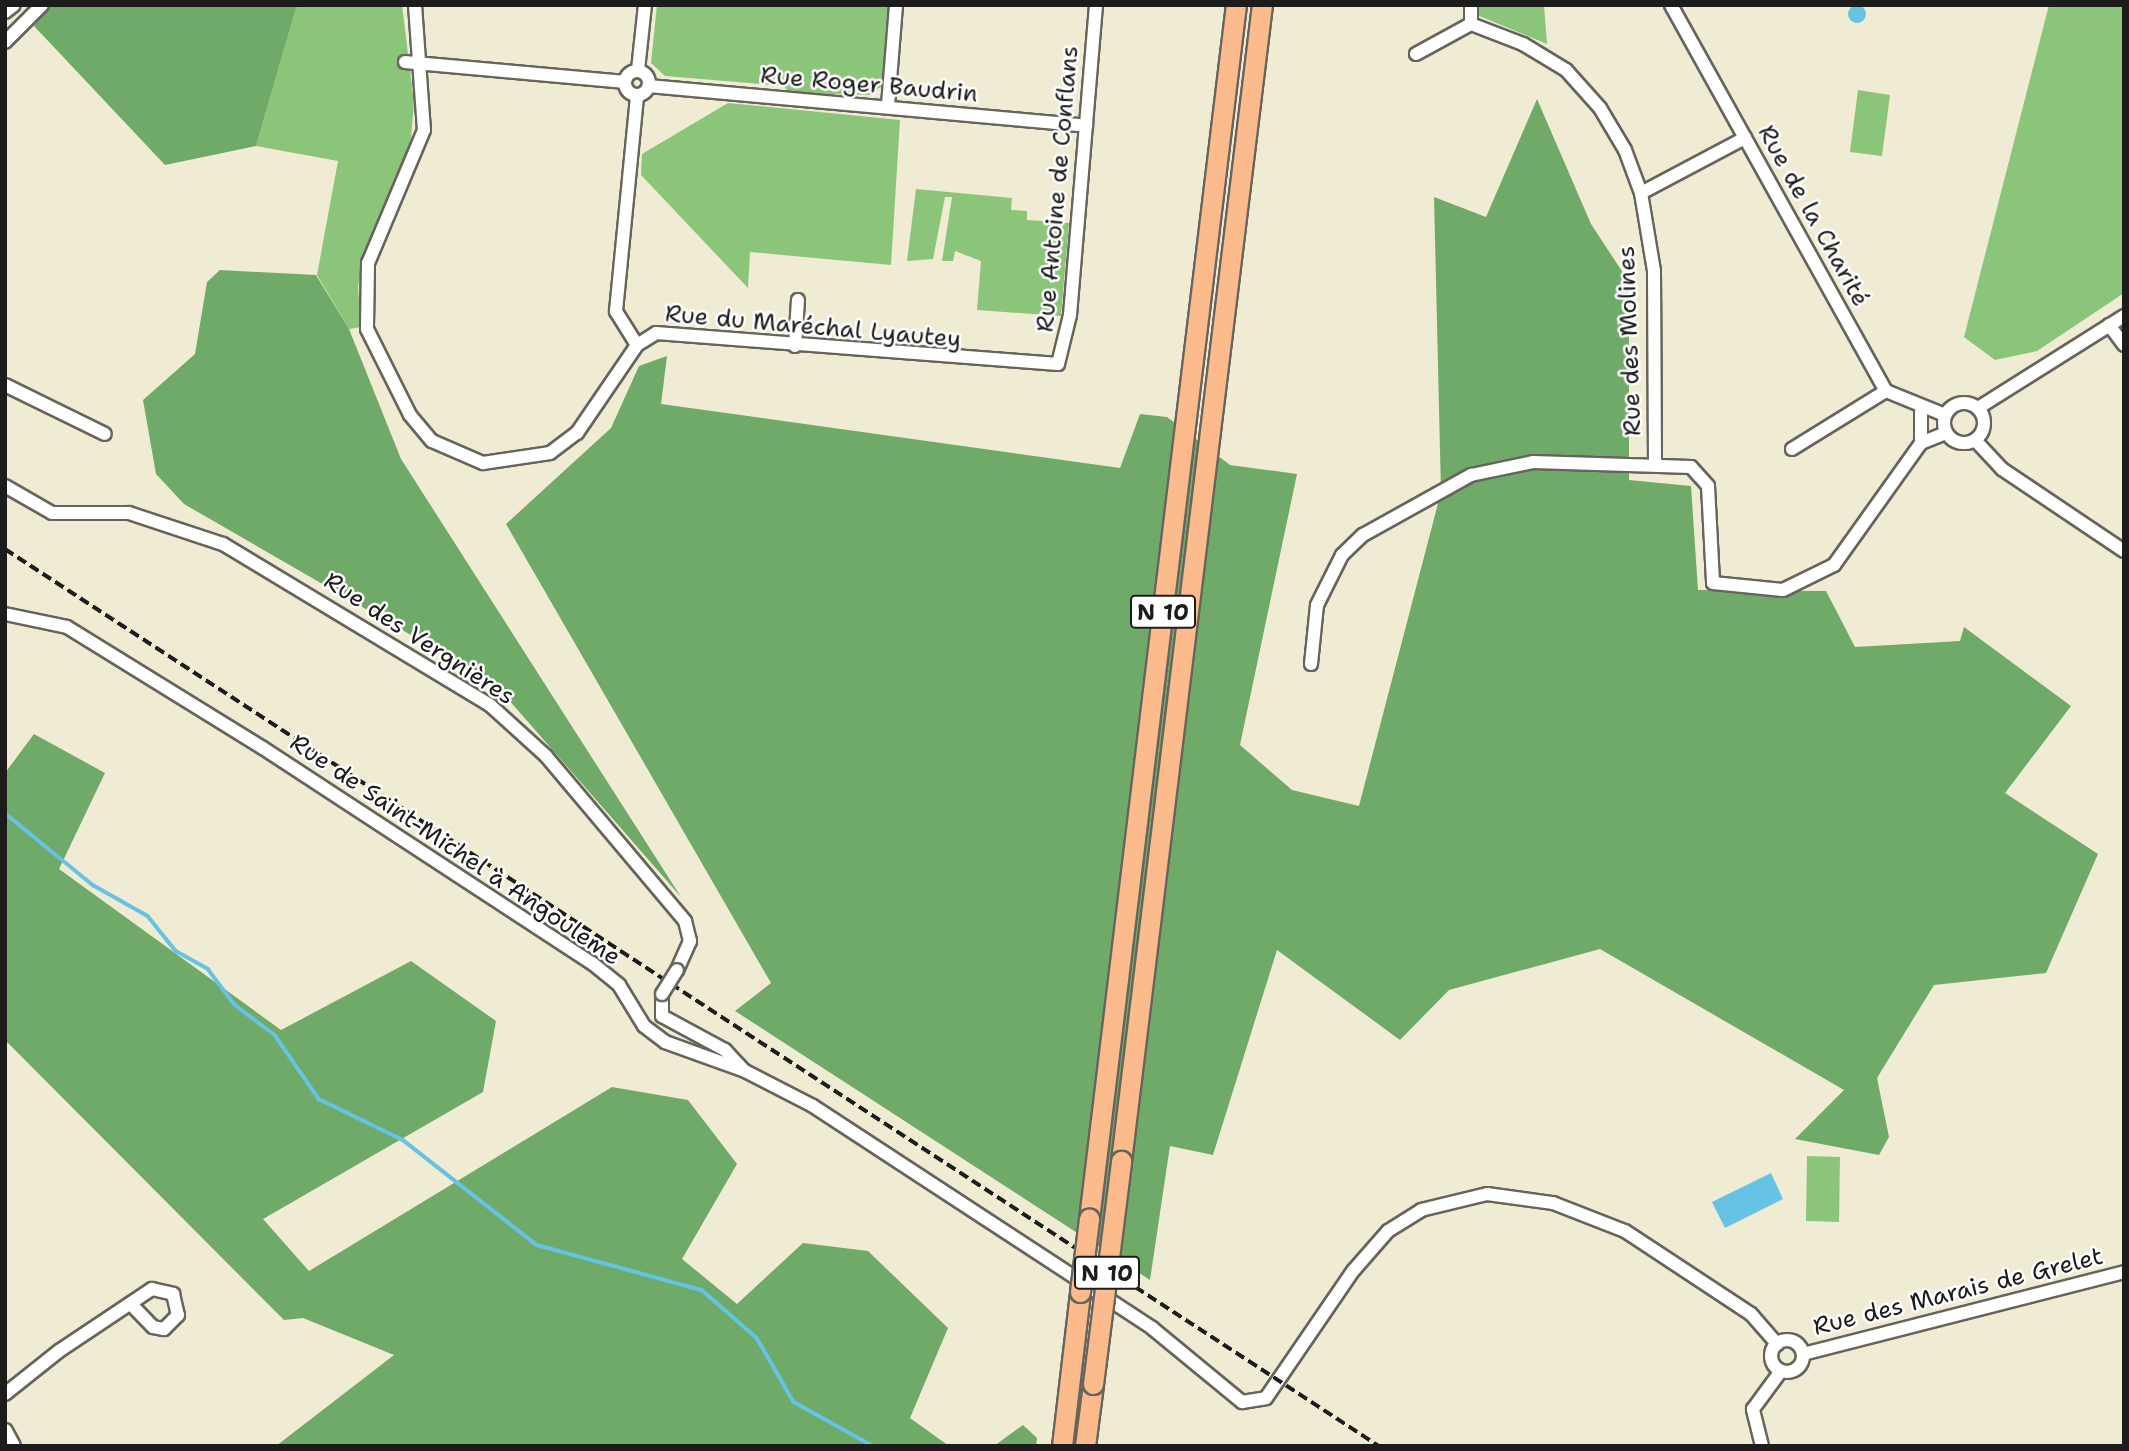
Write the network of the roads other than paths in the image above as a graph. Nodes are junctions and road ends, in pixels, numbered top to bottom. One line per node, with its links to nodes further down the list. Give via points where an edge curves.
1 (14, 5): 11 (street)
2 (42, 5): 13 (street)
3 (415, 5): 16 (street, Rue du Maréchal Lyautey)
4 (645, 5): 17 (street)
5 (896, 5): 21 (street)
6 (1096, 5): 22 (street, Rue Antoine de Conflans)
7 (1236, 5): 56 (highway, N 10, bridge)
8 (1262, 5): 57 (highway, N 10, bridge)
9 (1471, 5): 12 (street)
10 (1671, 5): 23 (street, Rue de la Charité)
11 (5, 12)
12 (1471, 24): 14 (street); 24 (street, Rue des Molines, via 1555,61 1589,93 1625,150)
13 (5, 42)
14 (1416, 54)
15 (405, 62): 16 (street)
16 (419, 63): 18 (street); 28 (street, Rue du Maréchal Lyautey, via 426,110 419,151 368,263 364,297 382,368 410,415 432,441 474,461 550,453 577,433)
17 (638, 70): 18 (street); 19 (street)
18 (625, 82): 20 (street)
19 (649, 86): 20 (street); 21 (street, Rue Roger Baudrin)
20 (637, 95): 28 (street, via 615,311)
21 (888, 105): 22 (street, Rue Roger Baudrin)
22 (1086, 126): 31 (street, Rue Antoine de Conflans, via 1065,355)
23 (1745, 138): 24 (street); 33 (street, Rue de la Charité)
24 (1641, 193): 42 (street, Rue des Molines, via 1654,271)
25 (798, 300): 30 (street)
26 (2124, 316): 27 (street)
27 (2109, 325): 29 (street); 34 (street)
28 (637, 345): 30 (street, Rue du Maréchal Lyautey, via 656,333)
29 (2124, 345)
30 (795, 346): 31 (street, Rue du Maréchal Lyautey)
31 (1047, 367)
32 (5, 385): 38 (street)
33 (1886, 391): 35 (street); 41 (street)
34 (1978, 408): 36 (street, via 1957,404); 39 (street, via 1984,425)
35 (1921, 411): 36 (street); 40 (street)
36 (1945, 415): 37 (street)
37 (1946, 433): 39 (street, via 1962,443); 40 (street)
38 (105, 434)
39 (1975, 440): 44 (street, via 2002,469)
40 (1921, 443): 42 (street, via 1835,565 1783,590 1713,583 1704,477 1691,467)
41 (1792, 449)
42 (1655, 466): 46 (street, via 1497,467 1363,535 1342,555 1317,605)
43 (5, 486): 47 (street, Rue des Vergnières, bridge, via 52,513 129,513 223,544 489,705 546,756 685,921 690,941 662,994 662,1016 725,1050)
44 (2124, 551)
45 (5, 614): 47 (street, Rue de Saint-Michel à Angouleme, via 49,621 95,642 542,927 619,985 644,1026 666,1042)
46 (1311, 664)
47 (745, 1071): 50 (street, Rue de Saint-Michel à Angouleme, via 813,1105 1152,1328 1242,1402 1266,1398 1353,1271 1388,1231 1421,1210 1487,1194 1552,1203 1625,1231 1751,1314)
48 (2124, 1272): 51 (street, Rue des Marais de Grelet)
49 (131, 1304): 53 (street)
50 (1777, 1344): 51 (street, via 1793,1341); 52 (street, via 1771,1359)
51 (1803, 1354): 52 (street, via 1799,1367)
52 (1781, 1371): 58 (street, via 1753,1409)
53 (5, 1394)
54 (5, 1431): 55 (street)
55 (13, 1446)
56 (1062, 1446)
57 (1085, 1446)
58 (1762, 1446)

